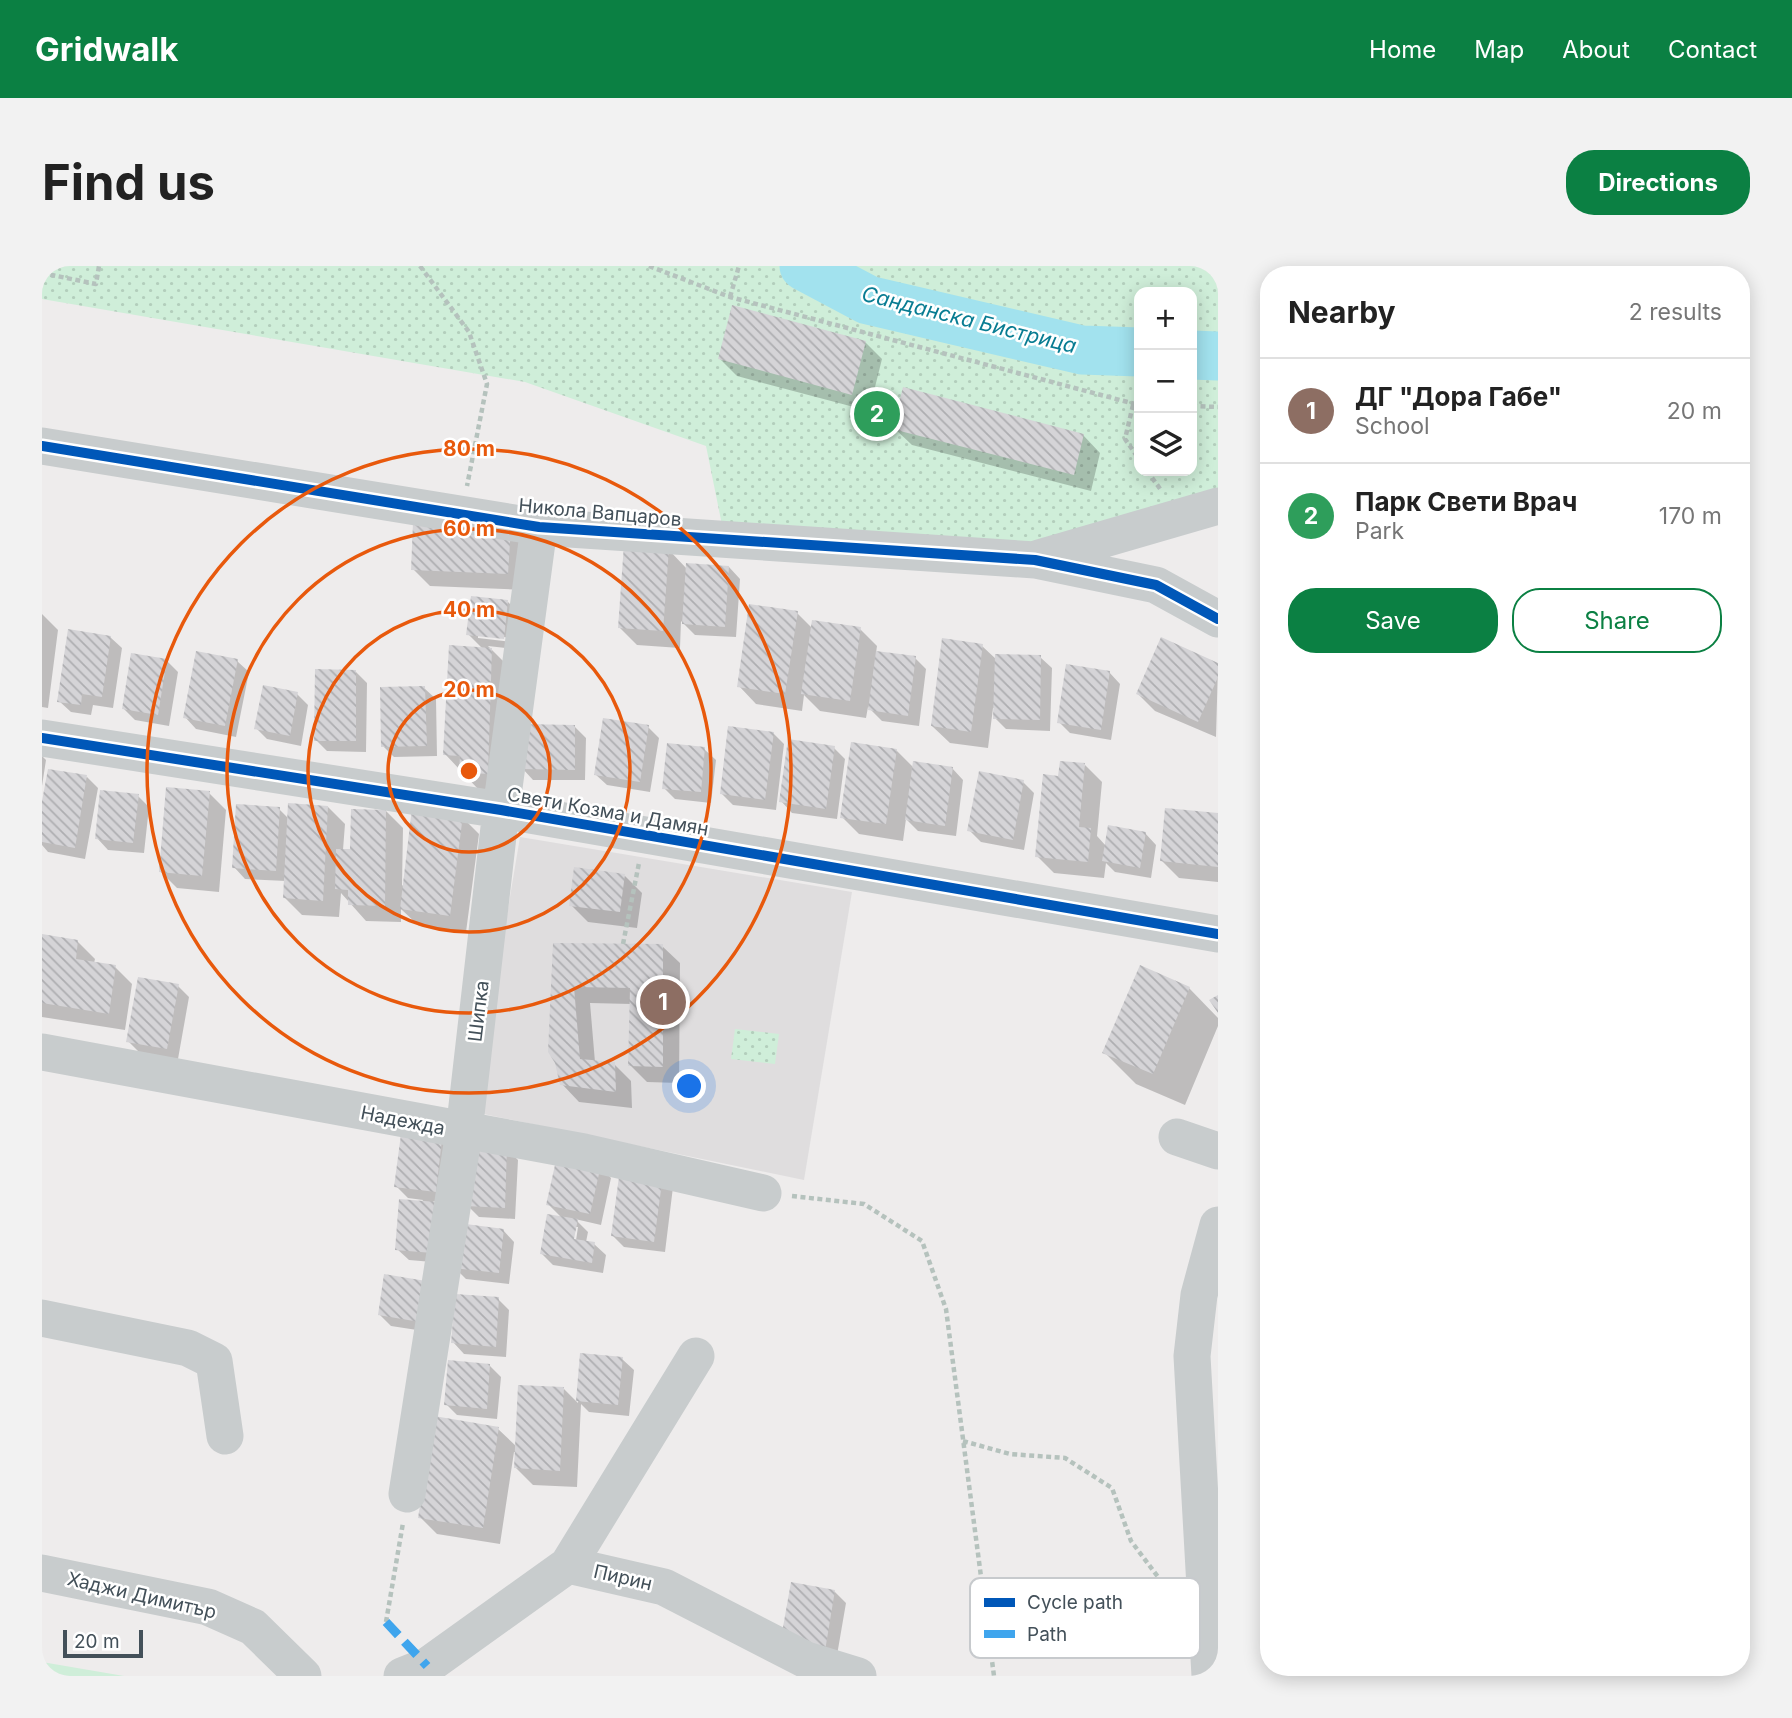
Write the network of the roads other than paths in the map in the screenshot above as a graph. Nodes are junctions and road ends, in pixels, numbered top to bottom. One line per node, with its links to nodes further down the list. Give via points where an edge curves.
1 (42, 446): 3 (street, Никола Вапцаров)
2 (1218, 506): 4 (street)
3 (539, 527): 4 (street, Никола Вапцаров); 7 (street, Шипка)
4 (1035, 560): 5 (street, via 1156,585)
5 (1218, 619)
6 (42, 738): 7 (street, Свети Козма и Дамян)
7 (501, 810): 8 (street, Свети Козма и Дамян); 10 (street, Шипка)
8 (1218, 934)
9 (42, 1052): 10 (street, Надежда)
10 (464, 1132): 13 (street, Надежда, via 584,1153); 18 (street, Шипка)
11 (1177, 1137): 12 (street)
12 (1218, 1151)
13 (763, 1194)
14 (1218, 1225): 21 (street, via 1199,1295 1192,1356)
15 (42, 1318): 17 (street, via 188,1348 214,1361)
16 (696, 1356): 19 (street)
17 (225, 1437)
18 (407, 1494)
19 (568, 1565): 23 (street, Пирин, via 427,1665); 24 (street, Пирин, via 664,1587 806,1660)
20 (42, 1573): 22 (street, Хаджи Димитър, via 208,1607 254,1627)
21 (1213, 1654)
22 (303, 1676)
23 (402, 1676)
24 (858, 1676)

